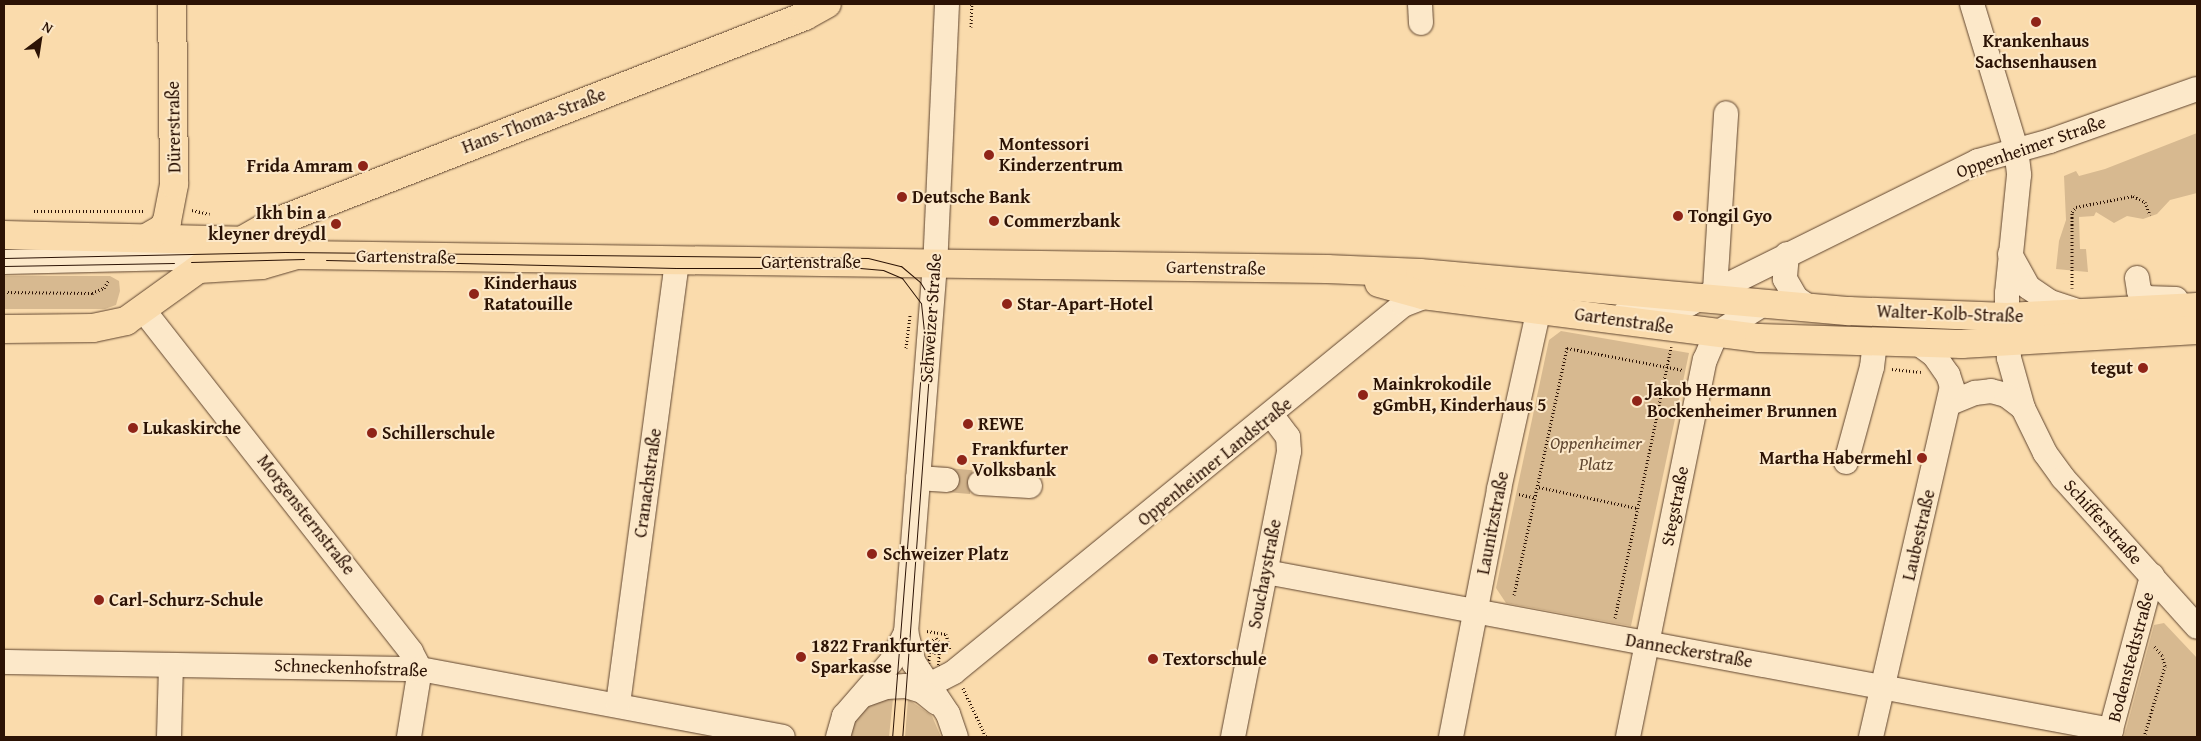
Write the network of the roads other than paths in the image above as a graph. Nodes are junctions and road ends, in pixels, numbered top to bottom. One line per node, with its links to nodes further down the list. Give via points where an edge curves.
1 (172, 4): 9 (main road, Dürerstraße, via 174,184 171,211 163,228)
2 (827, 4): 10 (main road, Hans-Thoma-Straße, via 805,16 286,218)
3 (947, 4): 17 (street, Schweizer Straße)
4 (1972, 4): 7 (street, Schifferstraße)
5 (2197, 89): 7 (street, Oppenheimer Straße, via 2050,141)
6 (1726, 113): 21 (street)
7 (2016, 149): 11 (street, Oppenheimer Straße, via 1978,162); 12 (street, Schifferstraße, via 2019,175)
8 (4, 235): 9 (main road, Gartenstraße)
9 (146, 238): 10 (main road, Gartenstraße); 16 (main road)
10 (242, 241): 13 (main road, Gartenstraße); 16 (main road, Hans-Thoma-Straße)
11 (1787, 254): 21 (street, Oppenheimer Straße); 25 (street, via 1785,279 1796,298)
12 (2010, 254): 29 (street, Schifferstraße, via 2019,276 2040,297); 32 (street, Schifferstraße)
13 (296, 255): 14 (main road, Gartenstraße); 16 (main road, Gartenstraße, via 262,265)
14 (677, 261): 17 (main road, Gartenstraße); 57 (street, Cranachstraße)
15 (4, 262): 16 (street)
16 (196, 262): 28 (main road)
17 (935, 264): 18 (main road, Gartenstraße); 41 (street, Schweizer Straße)
18 (1327, 269): 20 (main road, Gartenstraße); 22 (main road, Gartenstraße)
19 (2144, 278): 23 (street, via 2139,291 2146,298)
20 (1520, 282): 21 (main road, Gartenstraße); 22 (street, Oppenheimer Landstraße)
21 (1709, 294): 24 (main road, Walter-Kolb-Straße); 30 (street, Oppenheimer Straße, via 1674,309)
22 (1423, 295): 27 (main road, Gartenstraße); 39 (street, Oppenheimer Landstraße, via 1403,306)
23 (2197, 298)
24 (1764, 303): 25 (main road, Walter-Kolb-Straße); 34 (street)
25 (1809, 307): 32 (main road, Walter-Kolb-Straße)
26 (2197, 307): 29 (main road, Walter-Kolb-Straße)
27 (1539, 309): 30 (main road, Gartenstraße); 47 (street, Launitzstraße, via 1499,489)
28 (144, 311): 31 (main road, via 126,321 93,328); 53 (street, Morgensternstraße, via 401,636)
29 (2092, 315): 32 (main road, Walter-Kolb-Straße)
30 (1589, 316): 34 (main road, Gartenstraße)
31 (4, 329)
32 (2007, 330): 33 (main road, Walter-Kolb-Straße); 36 (main road, Walter-Kolb-Straße); 38 (street, Schifferstraße)
33 (2197, 330)
34 (1716, 334): 35 (main road, Walter-Kolb-Straße); 50 (street, Stegstraße, via 1701,374)
35 (1875, 342): 36 (main road, Walter-Kolb-Straße); 40 (street, via 1872,367)
36 (1919, 344): 37 (street, Laubestraße, via 1934,355 1948,375 1952,388)
37 (1950, 403): 38 (street, via 1975,392 1991,391 2006,395); 55 (street, Laubestraße)
38 (2023, 408): 46 (street, Schifferstraße, via 2044,453 2063,478)
39 (1272, 416): 45 (street, Souchaystraße, via 1288,437 1289,452); 54 (street, Oppenheimer Landstraße, via 954,672)
40 (1846, 462)
41 (918, 478): 42 (street); 49 (street, Schweizer Straße)
42 (947, 480)
43 (980, 483): 44 (street)
44 (1030, 486)
45 (1266, 572): 47 (street, Danneckerstraße); 65 (street, Souchaystraße)
46 (2152, 576): 48 (street, Schifferstraße); 59 (street, Bodenstedtstraße)
47 (1477, 611): 50 (street, Danneckerstraße); 66 (street, Launitzstraße)
48 (2197, 627)
49 (906, 631): 54 (street, via 914,664); 56 (street, via 891,662)
50 (1648, 643): 55 (street, Danneckerstraße); 67 (street, Stegstraße)
51 (4, 662): 52 (street, Schneckenhofstraße)
52 (171, 665): 53 (street, Schneckenhofstraße); 60 (street)
53 (420, 669): 57 (street, Schneckenhofstraße); 61 (street)
54 (927, 686): 58 (street)
55 (1883, 686): 59 (street, Danneckerstraße); 68 (street, Laubestraße)
56 (863, 696): 58 (street, via 886,687 906,686 922,691); 63 (street, via 844,716)
57 (618, 704): 62 (street, Schneckenhofstraße)
58 (942, 708): 64 (street)
59 (2110, 734)
60 (169, 737)
61 (409, 737)
62 (782, 737)
63 (838, 737)
64 (956, 737)
65 (1234, 737)
66 (1452, 737)
67 (1628, 737)
68 (1871, 737)

